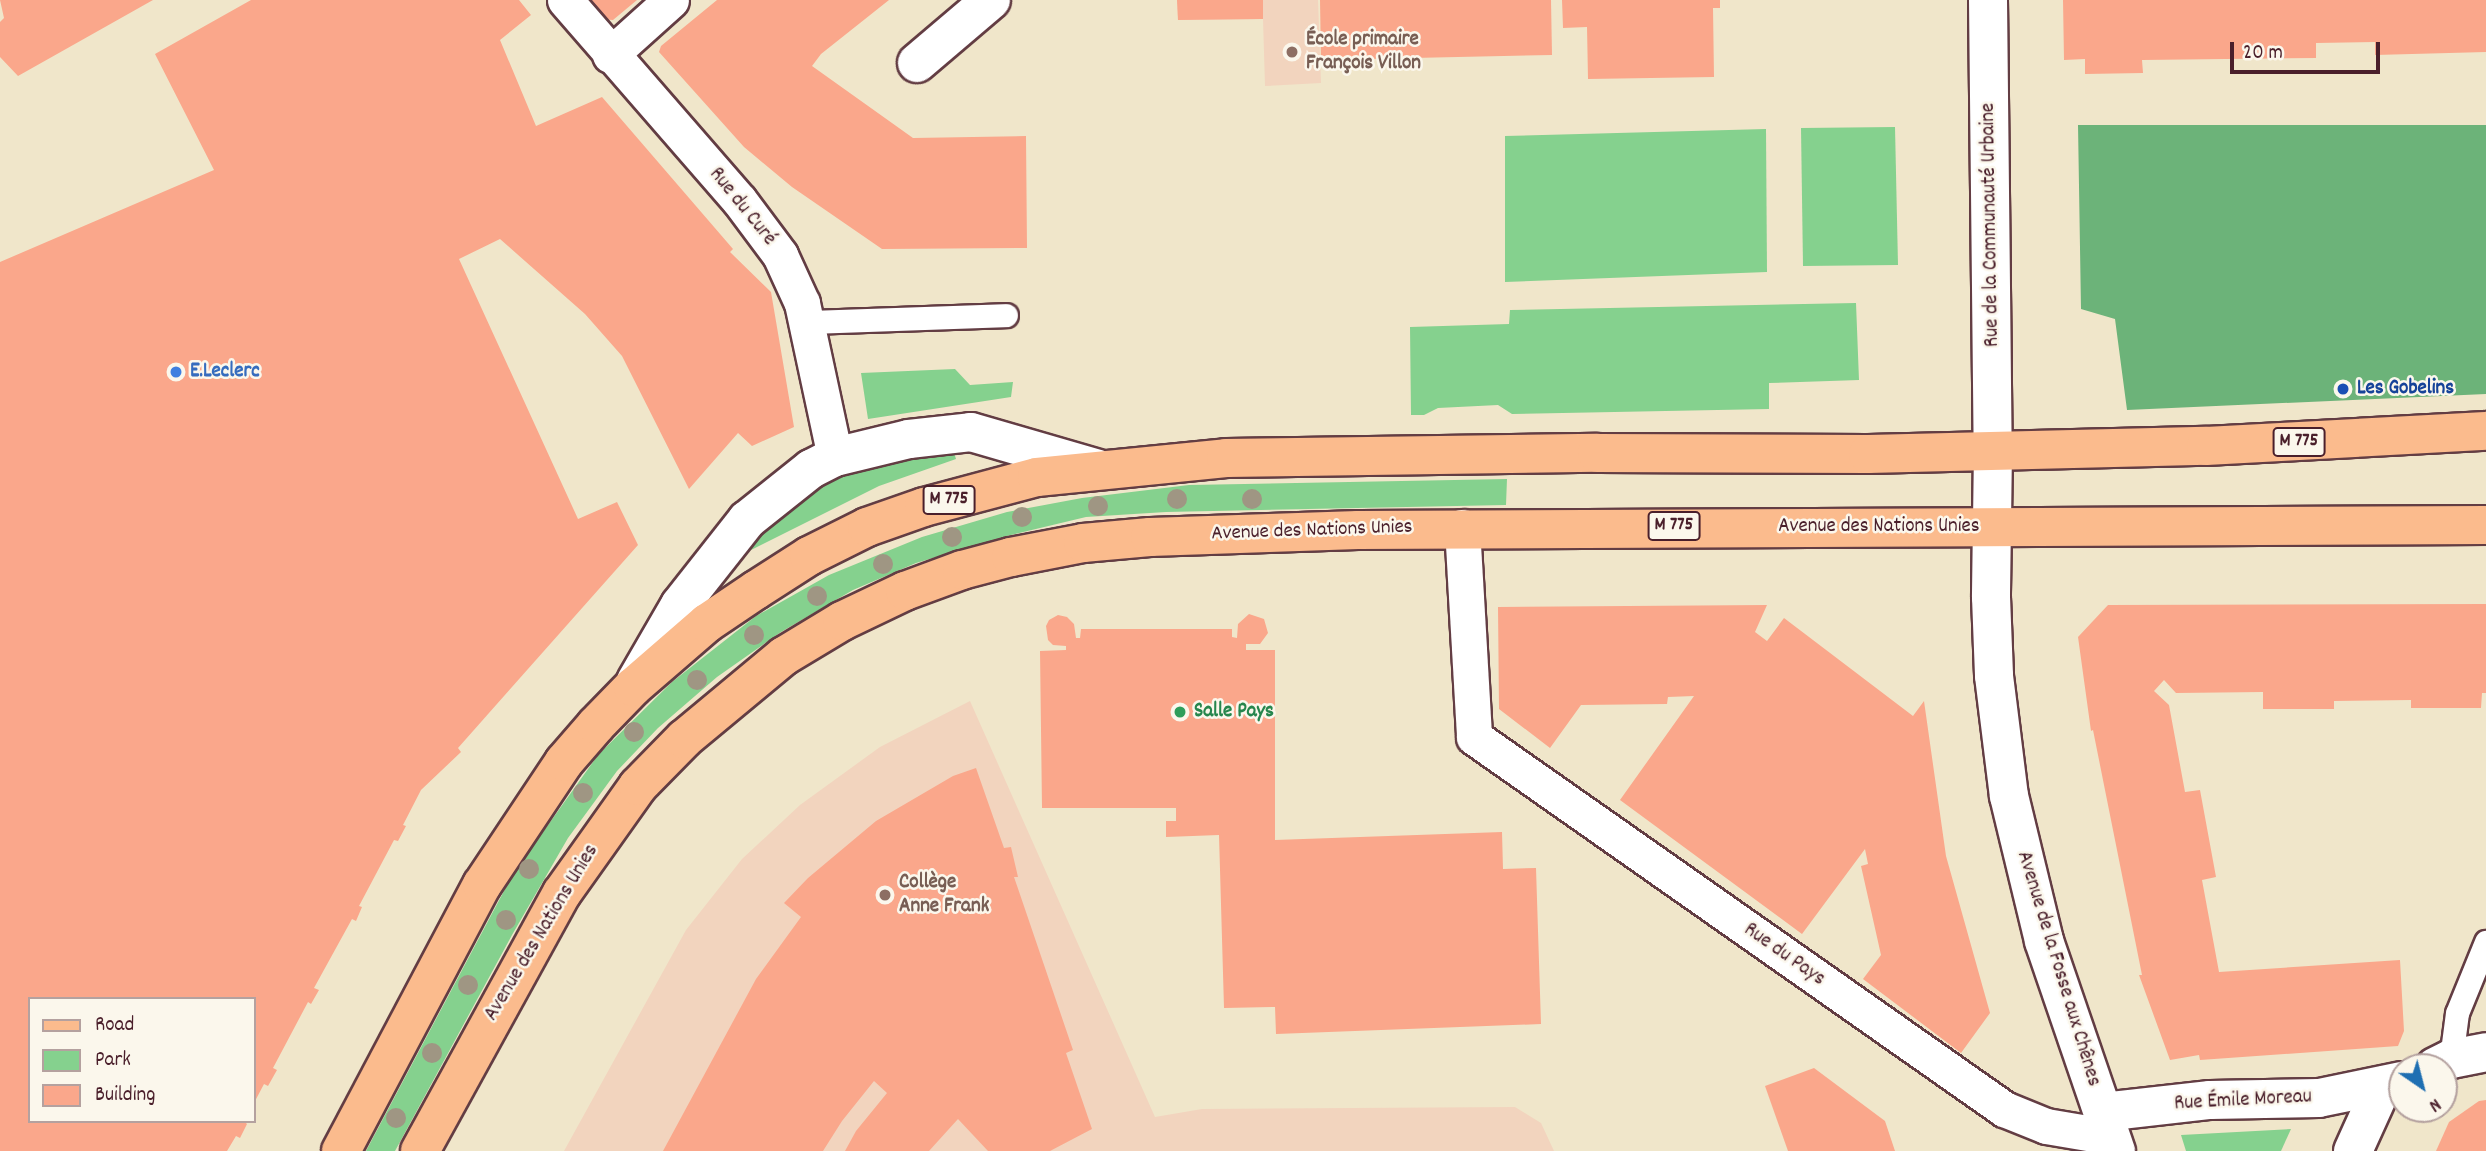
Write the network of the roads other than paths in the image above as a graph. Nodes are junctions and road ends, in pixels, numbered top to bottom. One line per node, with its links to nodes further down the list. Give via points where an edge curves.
1 (565, 0): 5 (street, Rue du Curé)
2 (671, 0): 5 (street)
3 (991, 0): 6 (street)
4 (1988, 0): 10 (street, Rue de la Communauté Urbaine)
5 (610, 55): 8 (street, Rue du Curé, via 763,230 793,278)
6 (917, 63)
7 (1006, 315): 8 (lane)
8 (807, 322): 11 (street, Rue du Curé)
9 (2486, 431): 10 (main road, M 775, via 2206,446)
10 (1993, 450): 12 (main road, M 775, via 1226,458); 15 (street, Avenue de la Fosse aux Chênes)
11 (835, 457): 12 (street, via 909,439 971,432); 16 (street, via 811,469 747,520 680,604)
12 (1098, 469): 16 (main road, M 775, via 983,490 867,527 809,556 706,623)
13 (2486, 524): 15 (main road, Avenue des Nations Unies / M 775)
14 (1462, 527): 15 (main road, Avenue des Nations Unies / M 775); 21 (street, Rue du Pays, via 1474,737 2004,1109 2046,1126); 23 (main road, Avenue des Nations Unies / M 775, via 1162,536 1083,543 962,570 842,621 784,656 727,701 638,786 562,893)
15 (1991, 527): 21 (street, Avenue de la Fosse aux Chênes, via 1994,676 2009,796 2045,941)
16 (633, 687): 22 (main road, M 775, via 564,762 510,839)
17 (2486, 942): 18 (lane, via 2457,1013)
18 (2457, 1053)
19 (2388, 1084): 21 (street, Rue Émile Moreau, via 2319,1098 2210,1100)
20 (2388, 1092): 24 (street, Rue Émile Moreau)
21 (2110, 1133)
22 (341, 1151)
23 (420, 1151)
24 (2353, 1151)

